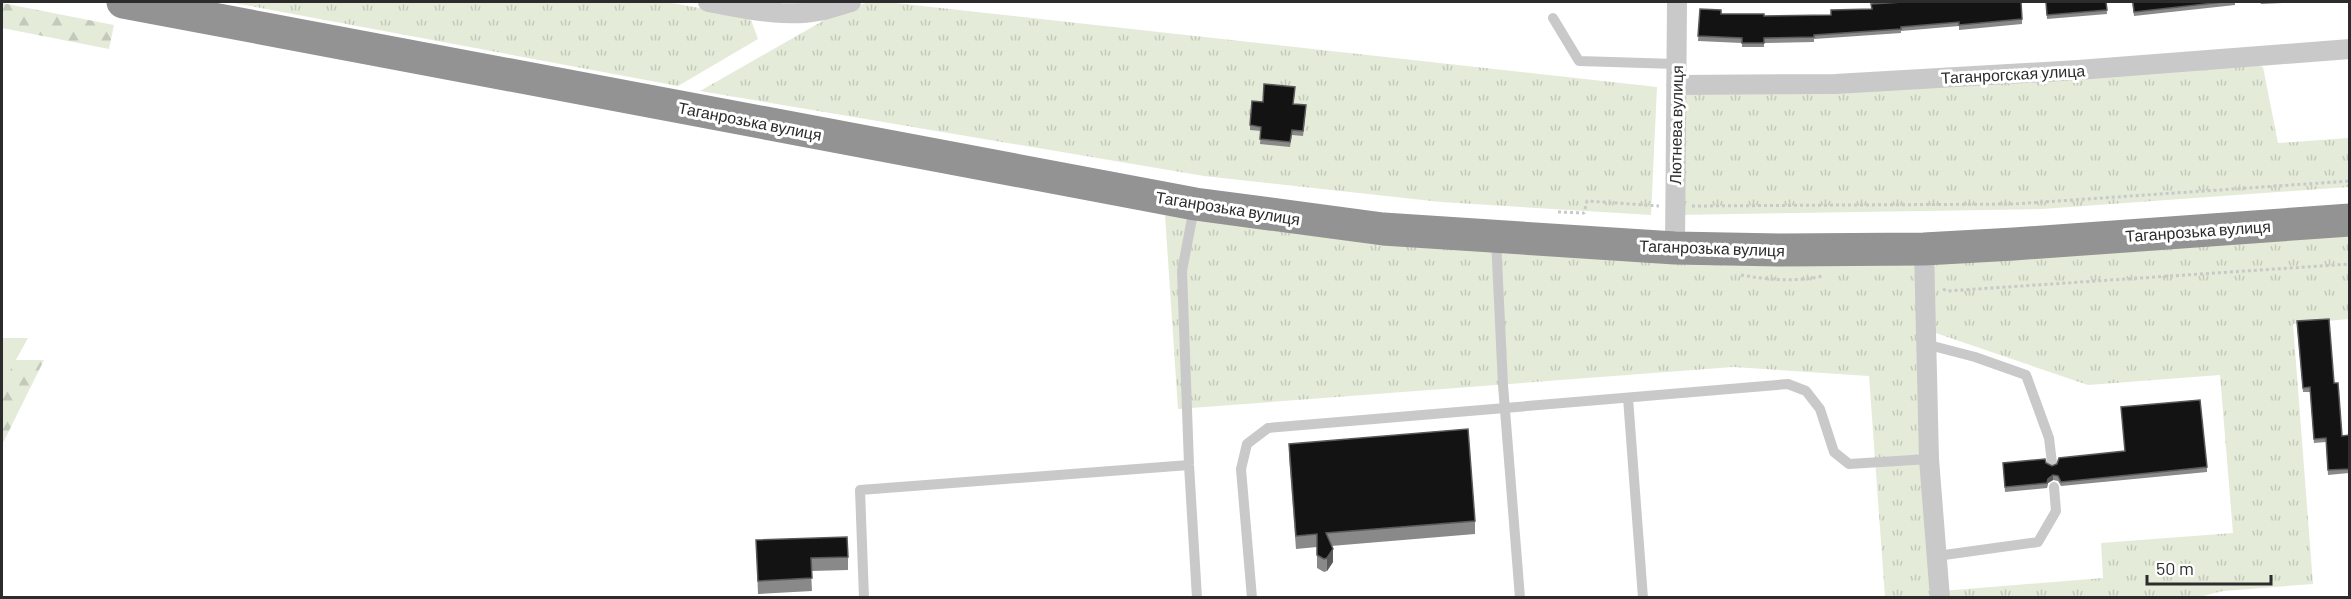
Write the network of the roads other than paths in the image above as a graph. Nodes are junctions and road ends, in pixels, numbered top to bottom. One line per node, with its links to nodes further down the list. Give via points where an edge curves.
1 (123, 2): 9 (highway, Таганрозька вулиця)
2 (717, 2): 3 (street, via 786,13 818,11)
3 (851, 2)
4 (1677, 2): 7 (street, Лютнева вулиця)
5 (1552, 18): 7 (lane, via 1579,61)
6 (2349, 49): 8 (street, Таганрогская улица, via 1846,83)
7 (1676, 64): 8 (street, Лютнева вулиця)
8 (1676, 85): 12 (street, Лютнева вулиця)
9 (1195, 204): 11 (highway, Таганрозька вулиця, via 1336,224); 19 (lane, via 1182,271)
10 (2349, 220): 13 (highway, Таганрозька вулиця)
11 (1496, 237): 12 (highway, Таганрозька вулиця); 16 (lane)
12 (1675, 248): 13 (highway, Таганрозька вулиця)
13 (1924, 249): 14 (street)
14 (1925, 344): 17 (street); 18 (lane, via 2026,375 2049,438)
15 (1628, 398): 16 (lane); 17 (lane, via 1788,384 1806,391 1820,409 1834,452 1849,464); 26 (lane)
16 (1505, 408): 24 (lane, via 1268,428 1247,444 1241,469); 25 (lane)
17 (1929, 459): 21 (street)
18 (2052, 463)
19 (1189, 465): 22 (lane, via 860,490); 23 (lane)
20 (2054, 487): 21 (lane, via 2056,511 2037,542)
21 (1936, 556): 27 (street)
22 (864, 597)
23 (1197, 597)
24 (1252, 597)
25 (1520, 597)
26 (1643, 597)
27 (1940, 597)

